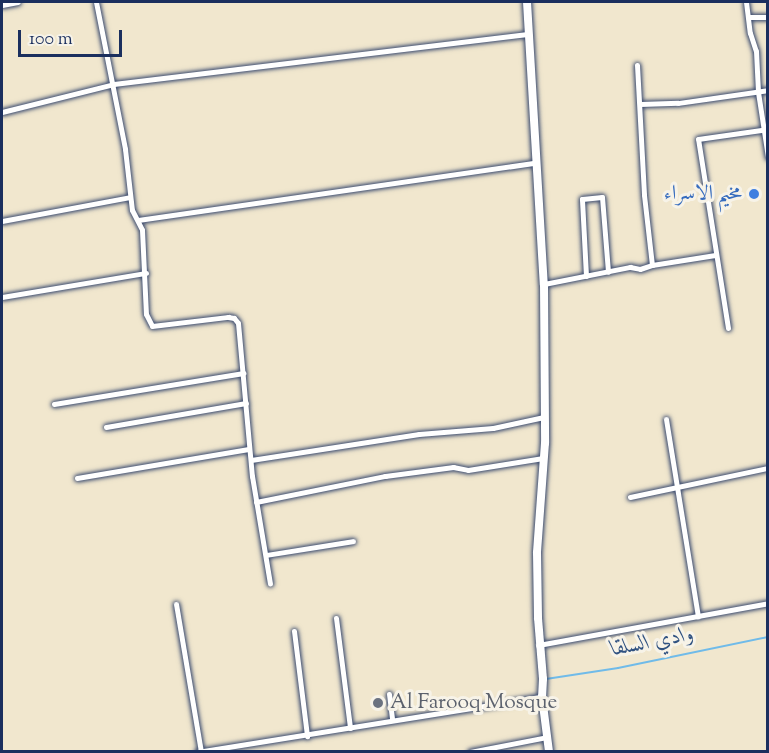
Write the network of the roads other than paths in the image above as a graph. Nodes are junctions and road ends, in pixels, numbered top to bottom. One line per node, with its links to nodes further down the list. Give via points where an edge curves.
1 (18, 2): 5 (street)
2 (96, 2): 10 (street)
3 (527, 2): 8 (street)
4 (746, 2): 6 (street)
5 (2, 5)
6 (749, 17): 7 (street); 12 (street)
7 (768, 17)
8 (527, 34): 10 (street); 17 (street)
9 (637, 65): 13 (street)
10 (114, 84): 14 (street); 18 (street)
11 (768, 90): 12 (street)
12 (758, 92): 13 (street); 15 (street)
13 (640, 104): 22 (street)
14 (2, 112)
15 (765, 129): 16 (street); 21 (street, via 698,139)
16 (768, 157)
17 (535, 163): 20 (street); 26 (street)
18 (130, 197): 19 (street); 20 (street)
19 (2, 220)
20 (138, 220): 24 (street)
21 (715, 255): 22 (street); 28 (street)
22 (652, 265): 23 (street)
23 (608, 272): 25 (street); 25 (street, via 602,197 582,199)
24 (146, 273): 27 (street); 29 (street, via 146,314 152,326 234,318 238,323)
25 (586, 276): 26 (street)
26 (544, 284): 32 (street)
27 (2, 297)
28 (729, 328)
29 (243, 373): 30 (street); 31 (street)
30 (246, 402): 34 (street); 35 (street)
31 (54, 404)
32 (544, 417): 36 (street); 37 (street, via 493,428 419,434)
33 (666, 419): 40 (street)
34 (106, 427)
35 (249, 449): 37 (street); 39 (street)
36 (543, 458): 42 (street, via 468,470 453,467 385,476); 51 (street, via 537,553)
37 (251, 460): 42 (street)
38 (768, 468): 40 (street)
39 (77, 478)
40 (678, 489): 41 (street); 48 (street)
41 (630, 497)
42 (256, 502): 44 (street)
43 (353, 541): 44 (street)
44 (266, 555): 45 (street)
45 (270, 583)
46 (768, 603): 48 (street)
47 (176, 604): 58 (street)
48 (699, 616): 51 (street)
49 (336, 618): 55 (street)
50 (294, 631): 56 (street)
51 (538, 645): 53 (street)
52 (389, 694): 54 (street)
53 (542, 697): 54 (street); 57 (street)
54 (392, 719): 55 (street)
55 (350, 728): 56 (street)
56 (307, 736): 58 (street)
57 (547, 737): 59 (street); 60 (street)
58 (199, 751)
59 (470, 752)
60 (549, 752)

